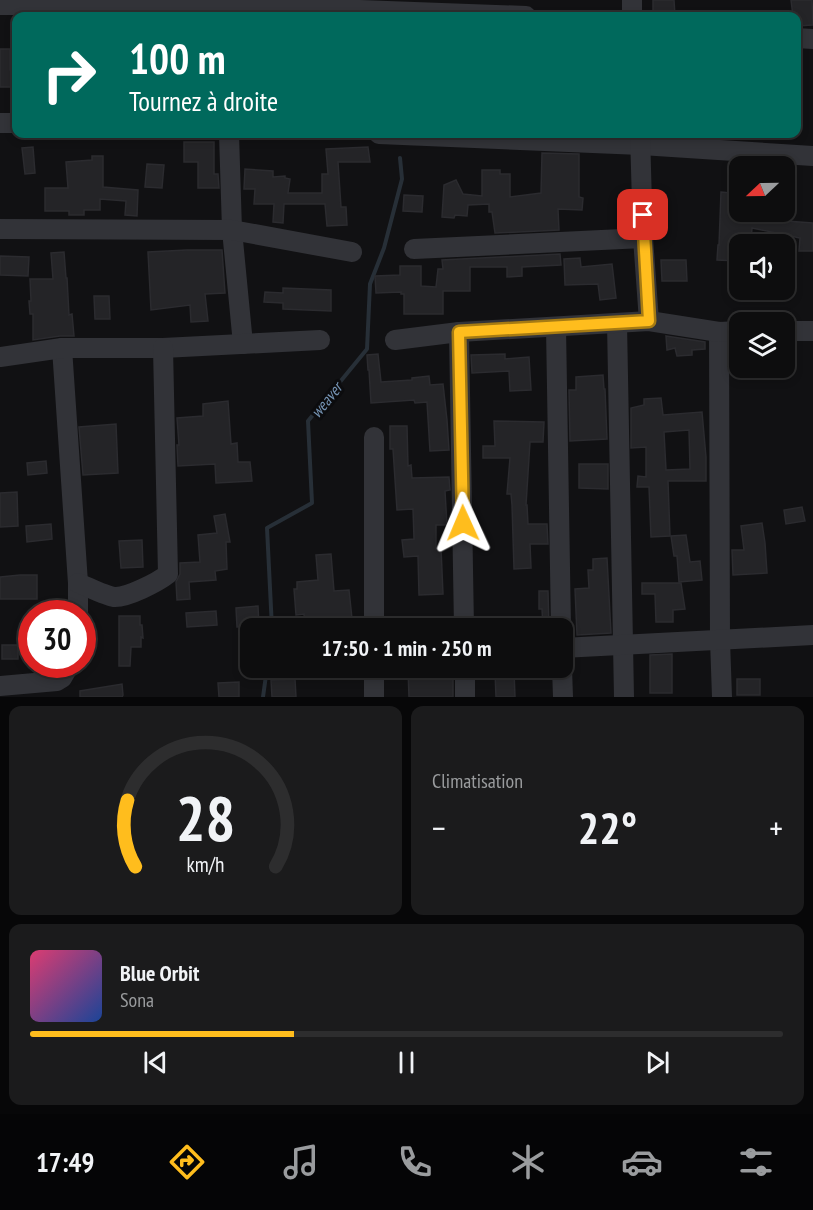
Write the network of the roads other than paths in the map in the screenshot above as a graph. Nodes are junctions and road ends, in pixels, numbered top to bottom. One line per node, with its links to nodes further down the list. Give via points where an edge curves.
1 (0, 5): 2 (street)
2 (222, 7): 3 (street)
3 (391, 12)
4 (230, 138): 9 (street)
5 (588, 138): 6 (street)
6 (640, 139): 7 (street); 10 (street)
7 (813, 156)
8 (0, 229): 9 (street)
9 (232, 230): 12 (street); 23 (street)
10 (643, 238): 11 (street); 13 (street)
11 (414, 249)
12 (352, 252)
13 (649, 321): 14 (street); 19 (street)
14 (617, 323): 15 (street); 35 (street)
15 (556, 327): 18 (street); 32 (street)
16 (813, 330): 17 (street)
17 (795, 331)
18 (459, 332): 22 (street); 31 (street)
19 (719, 332): 20 (street); 34 (street)
20 (729, 332)
21 (320, 340): 23 (street)
22 (395, 340)
23 (243, 344): 25 (street)
24 (62, 348): 25 (street); 26 (street); 28 (street)
25 (163, 348): 28 (street, via 168,574 158,582 114,597)
26 (0, 357)
27 (374, 437): 30 (street)
28 (78, 583): 29 (street)
29 (78, 600)
30 (374, 618)
31 (464, 618)
32 (561, 618)
33 (813, 635): 34 (street)
34 (720, 640): 35 (street); 46 (street)
35 (622, 645): 36 (street); 45 (street)
36 (573, 647)
37 (62, 678): 41 (street)
38 (374, 678): 42 (street)
39 (465, 678): 43 (street)
40 (562, 678): 44 (street)
41 (0, 686)
42 (374, 697)
43 (465, 697)
44 (562, 697)
45 (624, 697)
46 (722, 697)

